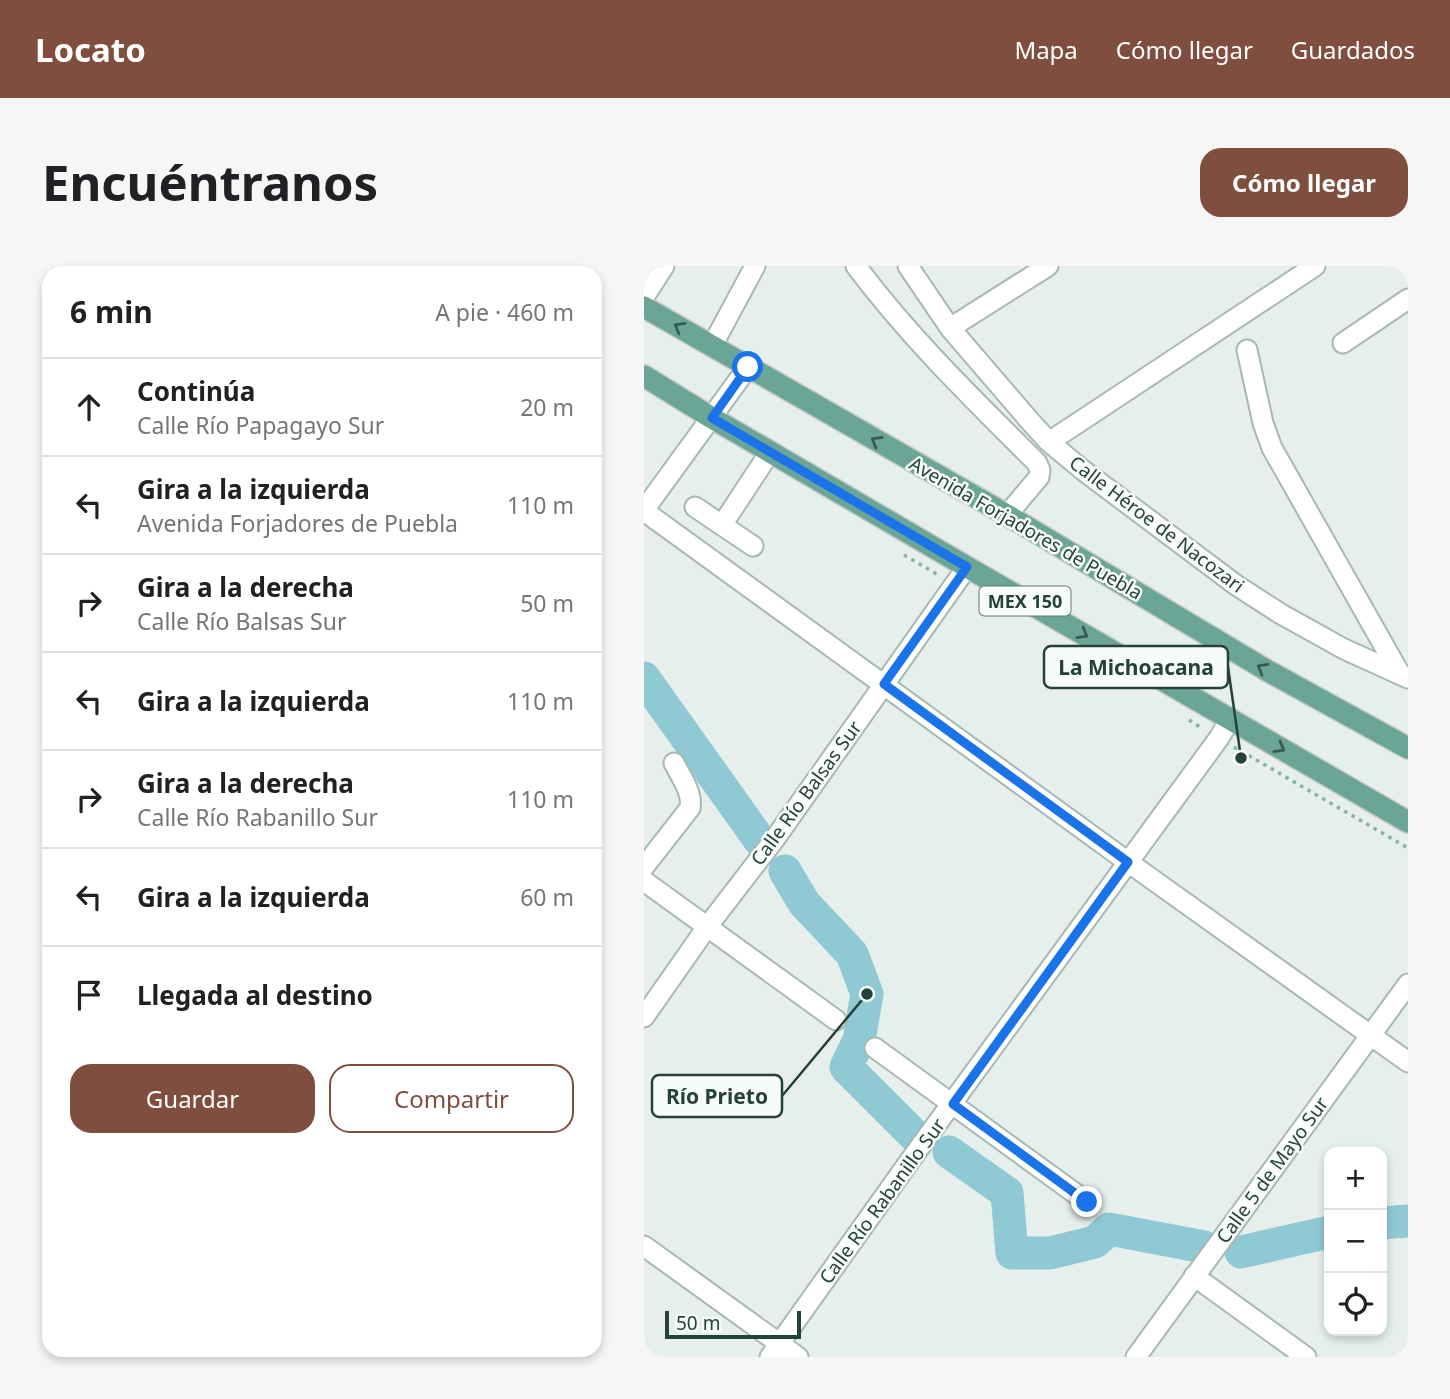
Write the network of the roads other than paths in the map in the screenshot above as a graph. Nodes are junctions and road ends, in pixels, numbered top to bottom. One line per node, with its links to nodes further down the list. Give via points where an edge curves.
1 (664, 266): 7 (street)
2 (755, 266): 12 (street)
3 (856, 266): 21 (street, via 928,353 1037,463 1039,477)
4 (908, 266): 10 (street, Calle Héroe de Nacozari)
5 (1048, 266): 10 (street)
6 (1315, 266): 17 (street)
7 (644, 298)
8 (1408, 299): 11 (street)
9 (644, 307): 12 (main road, Avenida Forjadores de Puebla / MEX 150, one-way to 9)
10 (950, 328): 17 (street, Calle Héroe de Nacozari)
11 (1343, 343)
12 (712, 346): 14 (main road, Avenida Forjadores de Puebla / MEX 150)
13 (1247, 350): 25 (street, via 1272,448)
14 (748, 367): 16 (street); 21 (main road, Avenida Forjadores de Puebla / MEX 150, one-way to 14)
15 (644, 376): 16 (main road, MEX 150)
16 (712, 418): 18 (main road, MEX 150); 20 (street)
17 (1049, 442): 25 (street, Calle Héroe de Nacozari, via 1236,585 1344,649)
18 (770, 452): 22 (street); 24 (main road, MEX 150)
19 (695, 507): 22 (street)
20 (644, 510): 26 (street)
21 (1007, 515): 28 (main road, Avenida Forjadores de Puebla / MEX 150, one-way to 21, via 1268,671)
22 (722, 525): 23 (street)
23 (753, 546)
24 (967, 567): 26 (street, Calle Río Balsas Sur); 27 (main road, MEX 150, one-way to 27)
25 (1404, 676)
26 (884, 684): 31 (street); 34 (street, Calle Río Balsas Sur)
27 (1230, 719): 30 (main road, MEX 150, one-way to 30); 31 (street, Calle Río Rabanillo Sur)
28 (1408, 748)
29 (674, 763): 32 (street, via 690,795 690,808)
30 (1408, 822)
31 (1128, 862): 38 (street); 41 (street, Calle Río Rabanillo Sur)
32 (644, 867)
33 (644, 881): 34 (street)
34 (707, 927): 36 (street, Calle Río Balsas Sur); 37 (street)
35 (1408, 984): 38 (street, Calle 5 de Mayo Sur)
36 (644, 1017)
37 (836, 1020)
38 (1370, 1035): 40 (street); 44 (street, Calle 5 de Mayo Sur)
39 (875, 1048): 41 (street)
40 (1408, 1062)
41 (953, 1104): 42 (street); 45 (street, Calle Río Rabanillo Sur)
42 (1087, 1202)
43 (644, 1247): 45 (street)
44 (1194, 1276): 47 (street, Calle 5 de Mayo Sur); 48 (street)
45 (775, 1350): 46 (street)
46 (798, 1357)
47 (1136, 1357)
48 (1306, 1357)

